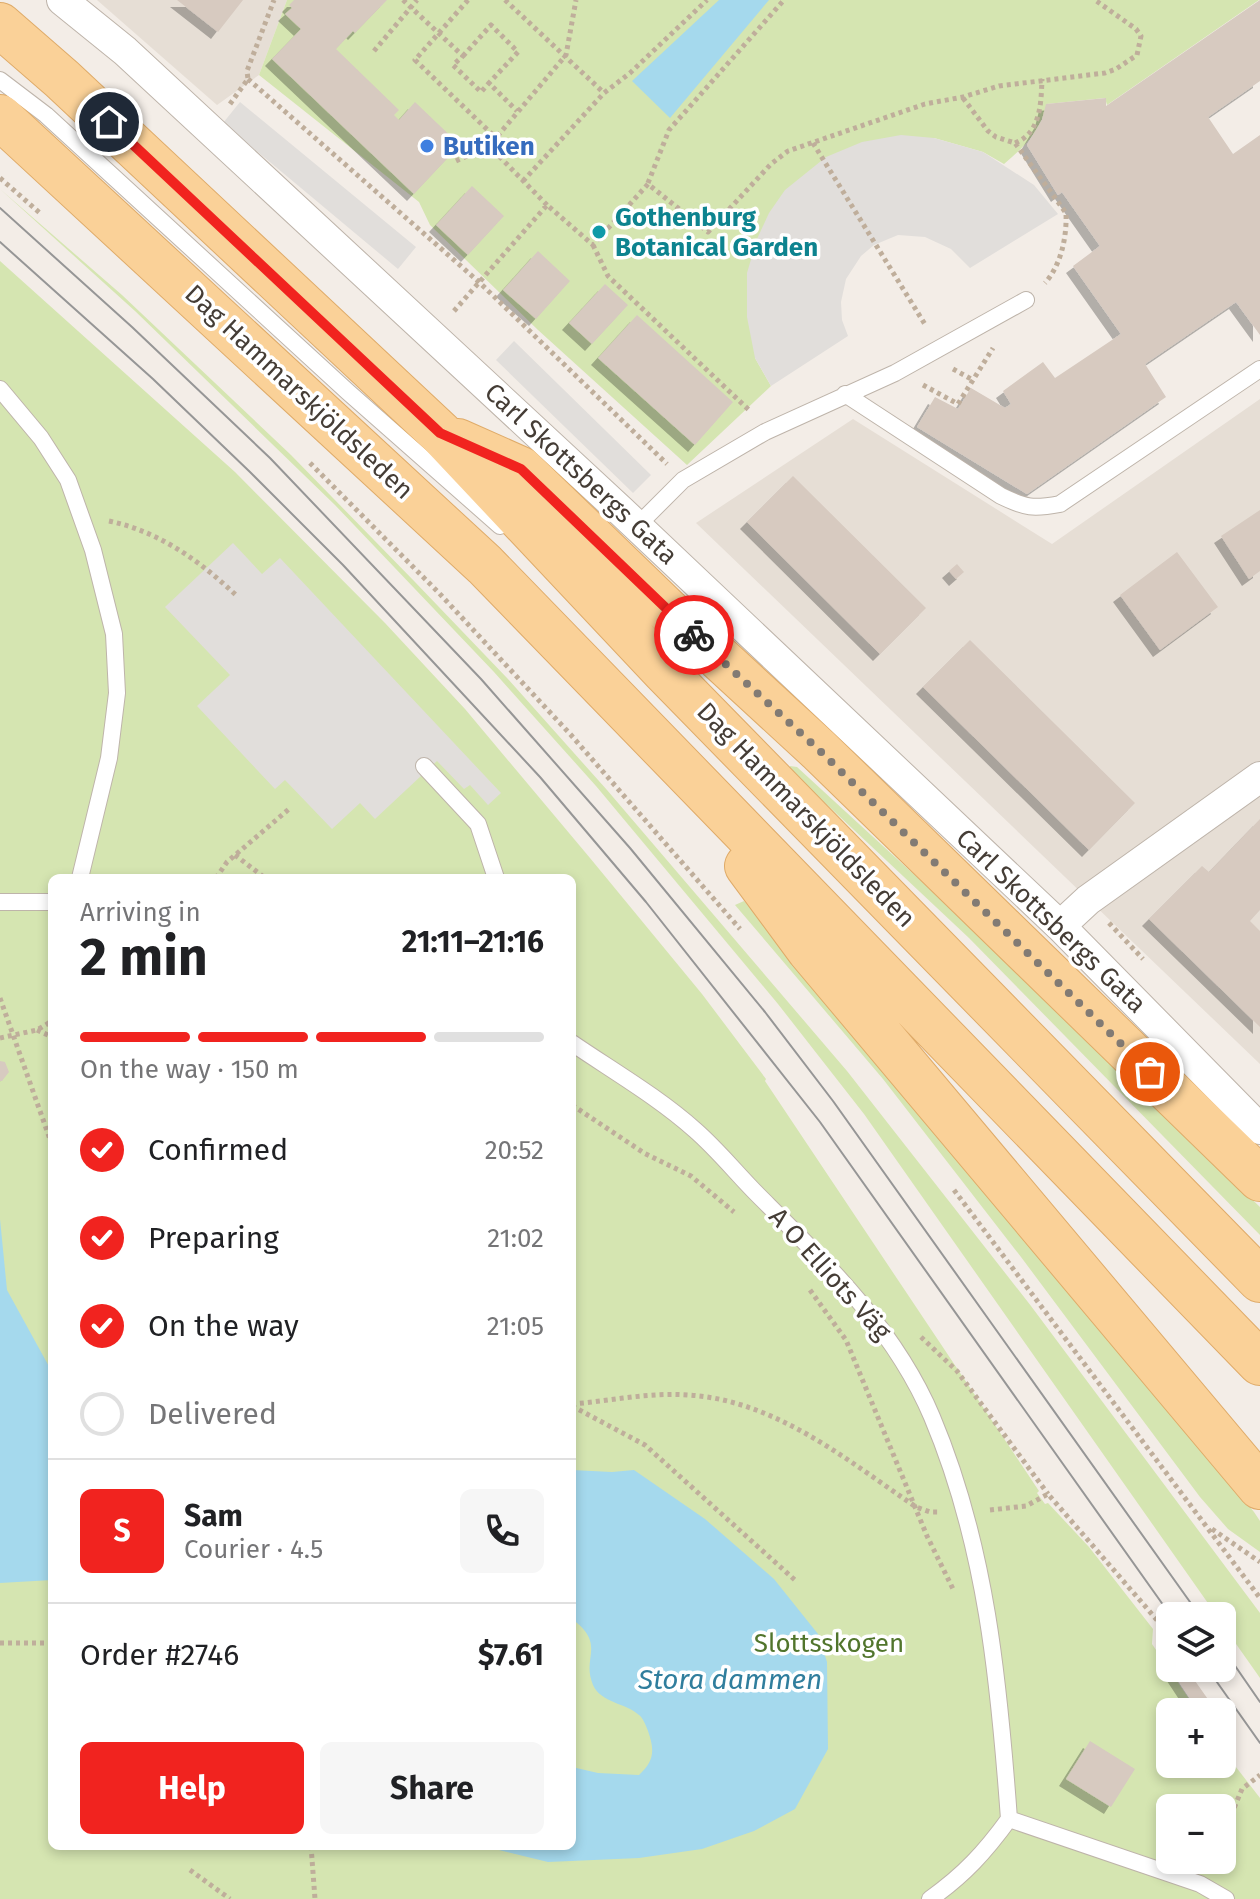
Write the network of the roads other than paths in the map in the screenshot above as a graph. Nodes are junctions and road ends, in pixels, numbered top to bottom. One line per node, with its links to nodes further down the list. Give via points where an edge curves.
1 (62, 0): 10 (street, Carl Skottsbergs Gata, via 125,51)
2 (0, 25): 9 (main road, Dag Hammarskjöldsleden)
3 (0, 80): 11 (lane, via 46,115 339,384)
4 (0, 117): 12 (main road, Dag Hammarskjöldsleden, via 485,565)
5 (1026, 300): 8 (lane, via 898,371)
6 (1260, 369): 8 (lane, via 1060,504 1035,508 1001,496)
7 (0, 389): 15 (lane, via 68,480 114,634 117,693 109,758)
8 (845, 394): 10 (lane, via 683,480)
9 (440, 433): 11 (main road, Dag Hammarskjöldsleden); 22 (main road, via 521,469)
10 (637, 526): 19 (street, Carl Skottsbergs Gata)
11 (664, 671): 23 (main road, Dag Hammarskjöldsleden)
12 (639, 723): 24 (main road, Dag Hammarskjöldsleden); 25 (main road, via 809,950)
13 (424, 766): 16 (lane, via 478,824)
14 (1260, 777): 19 (street, via 1088,900)
15 (81, 874)
16 (495, 874)
17 (0, 902): 18 (lane)
18 (48, 902)
19 (1060, 926): 21 (street, Carl Skottsbergs Gata)
20 (576, 1046): 26 (lane, A O Elliots Väg, via 695,1130 838,1277 896,1349 932,1416 967,1511 989,1612)
21 (1260, 1129)
22 (1260, 1179)
23 (1260, 1280)
24 (1260, 1363)
25 (1260, 1487)
26 (1009, 1819): 27 (lane, via 983,1854); 28 (lane, via 1172,1873)
27 (930, 1899)
28 (1226, 1899)

